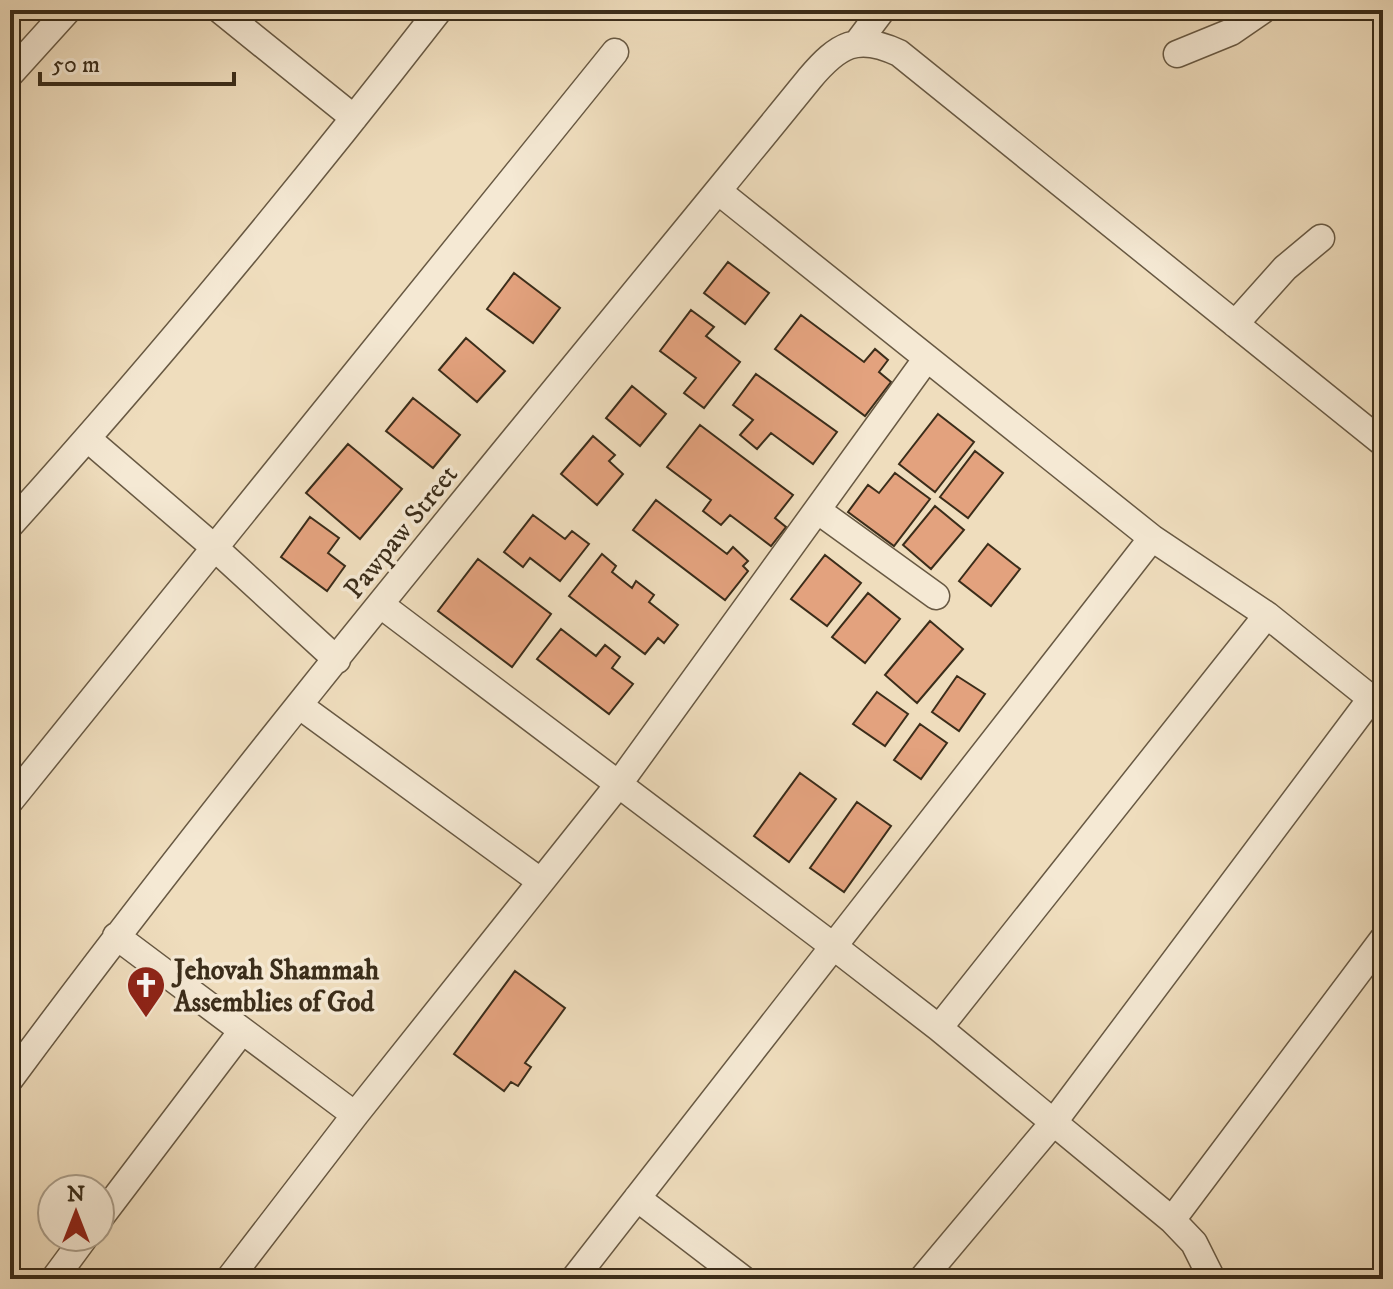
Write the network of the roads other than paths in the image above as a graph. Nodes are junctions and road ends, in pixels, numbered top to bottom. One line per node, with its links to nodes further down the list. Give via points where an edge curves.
1 (68, 10): 9 (street)
2 (220, 10): 10 (street)
3 (439, 10): 10 (street)
4 (882, 10): 6 (street)
5 (1263, 10): 8 (street, via 1231,32)
6 (858, 42): 11 (street, Pawpaw Street, via 828,56); 13 (street, via 899,53)
7 (615, 52): 20 (street)
8 (1177, 54)
9 (10, 74)
10 (354, 118): 15 (street)
11 (718, 191): 14 (street); 22 (street, Pawpaw Street)
12 (1321, 238): 13 (street, via 1285,268)
13 (1235, 324): 16 (street)
14 (927, 358): 17 (street); 19 (street)
15 (88, 439): 18 (street); 20 (street)
16 (1383, 443)
17 (817, 510): 21 (street); 27 (street)
18 (10, 525)
19 (1152, 538): 23 (street); 32 (street)
20 (216, 549): 24 (street); 28 (street)
21 (936, 596)
22 (381, 605): 24 (street, Pawpaw Street); 27 (street)
23 (1267, 615): 25 (street); 33 (street)
24 (337, 660): 26 (street, Pawpaw Street)
25 (1377, 704): 37 (street)
26 (300, 706): 29 (street); 30 (street, Pawpaw Street)
27 (618, 785): 29 (street); 32 (street)
28 (10, 801)
29 (540, 881): 36 (street)
30 (116, 936): 34 (street); 35 (street, Pawpaw Street)
31 (1383, 939): 40 (street)
32 (833, 946): 33 (street); 39 (street)
33 (939, 1028): 37 (street)
34 (242, 1031): 36 (street); 38 (street)
35 (10, 1079)
36 (355, 1115): 43 (street)
37 (1053, 1123): 40 (street); 46 (street)
38 (116, 1197)
39 (637, 1198): 44 (street); 45 (street)
40 (1172, 1220): 47 (street, via 1194,1243)
41 (73, 1253): 42 (street)
42 (54, 1279)
43 (229, 1279)
44 (574, 1279)
45 (743, 1279)
46 (922, 1279)
47 (1212, 1279)

